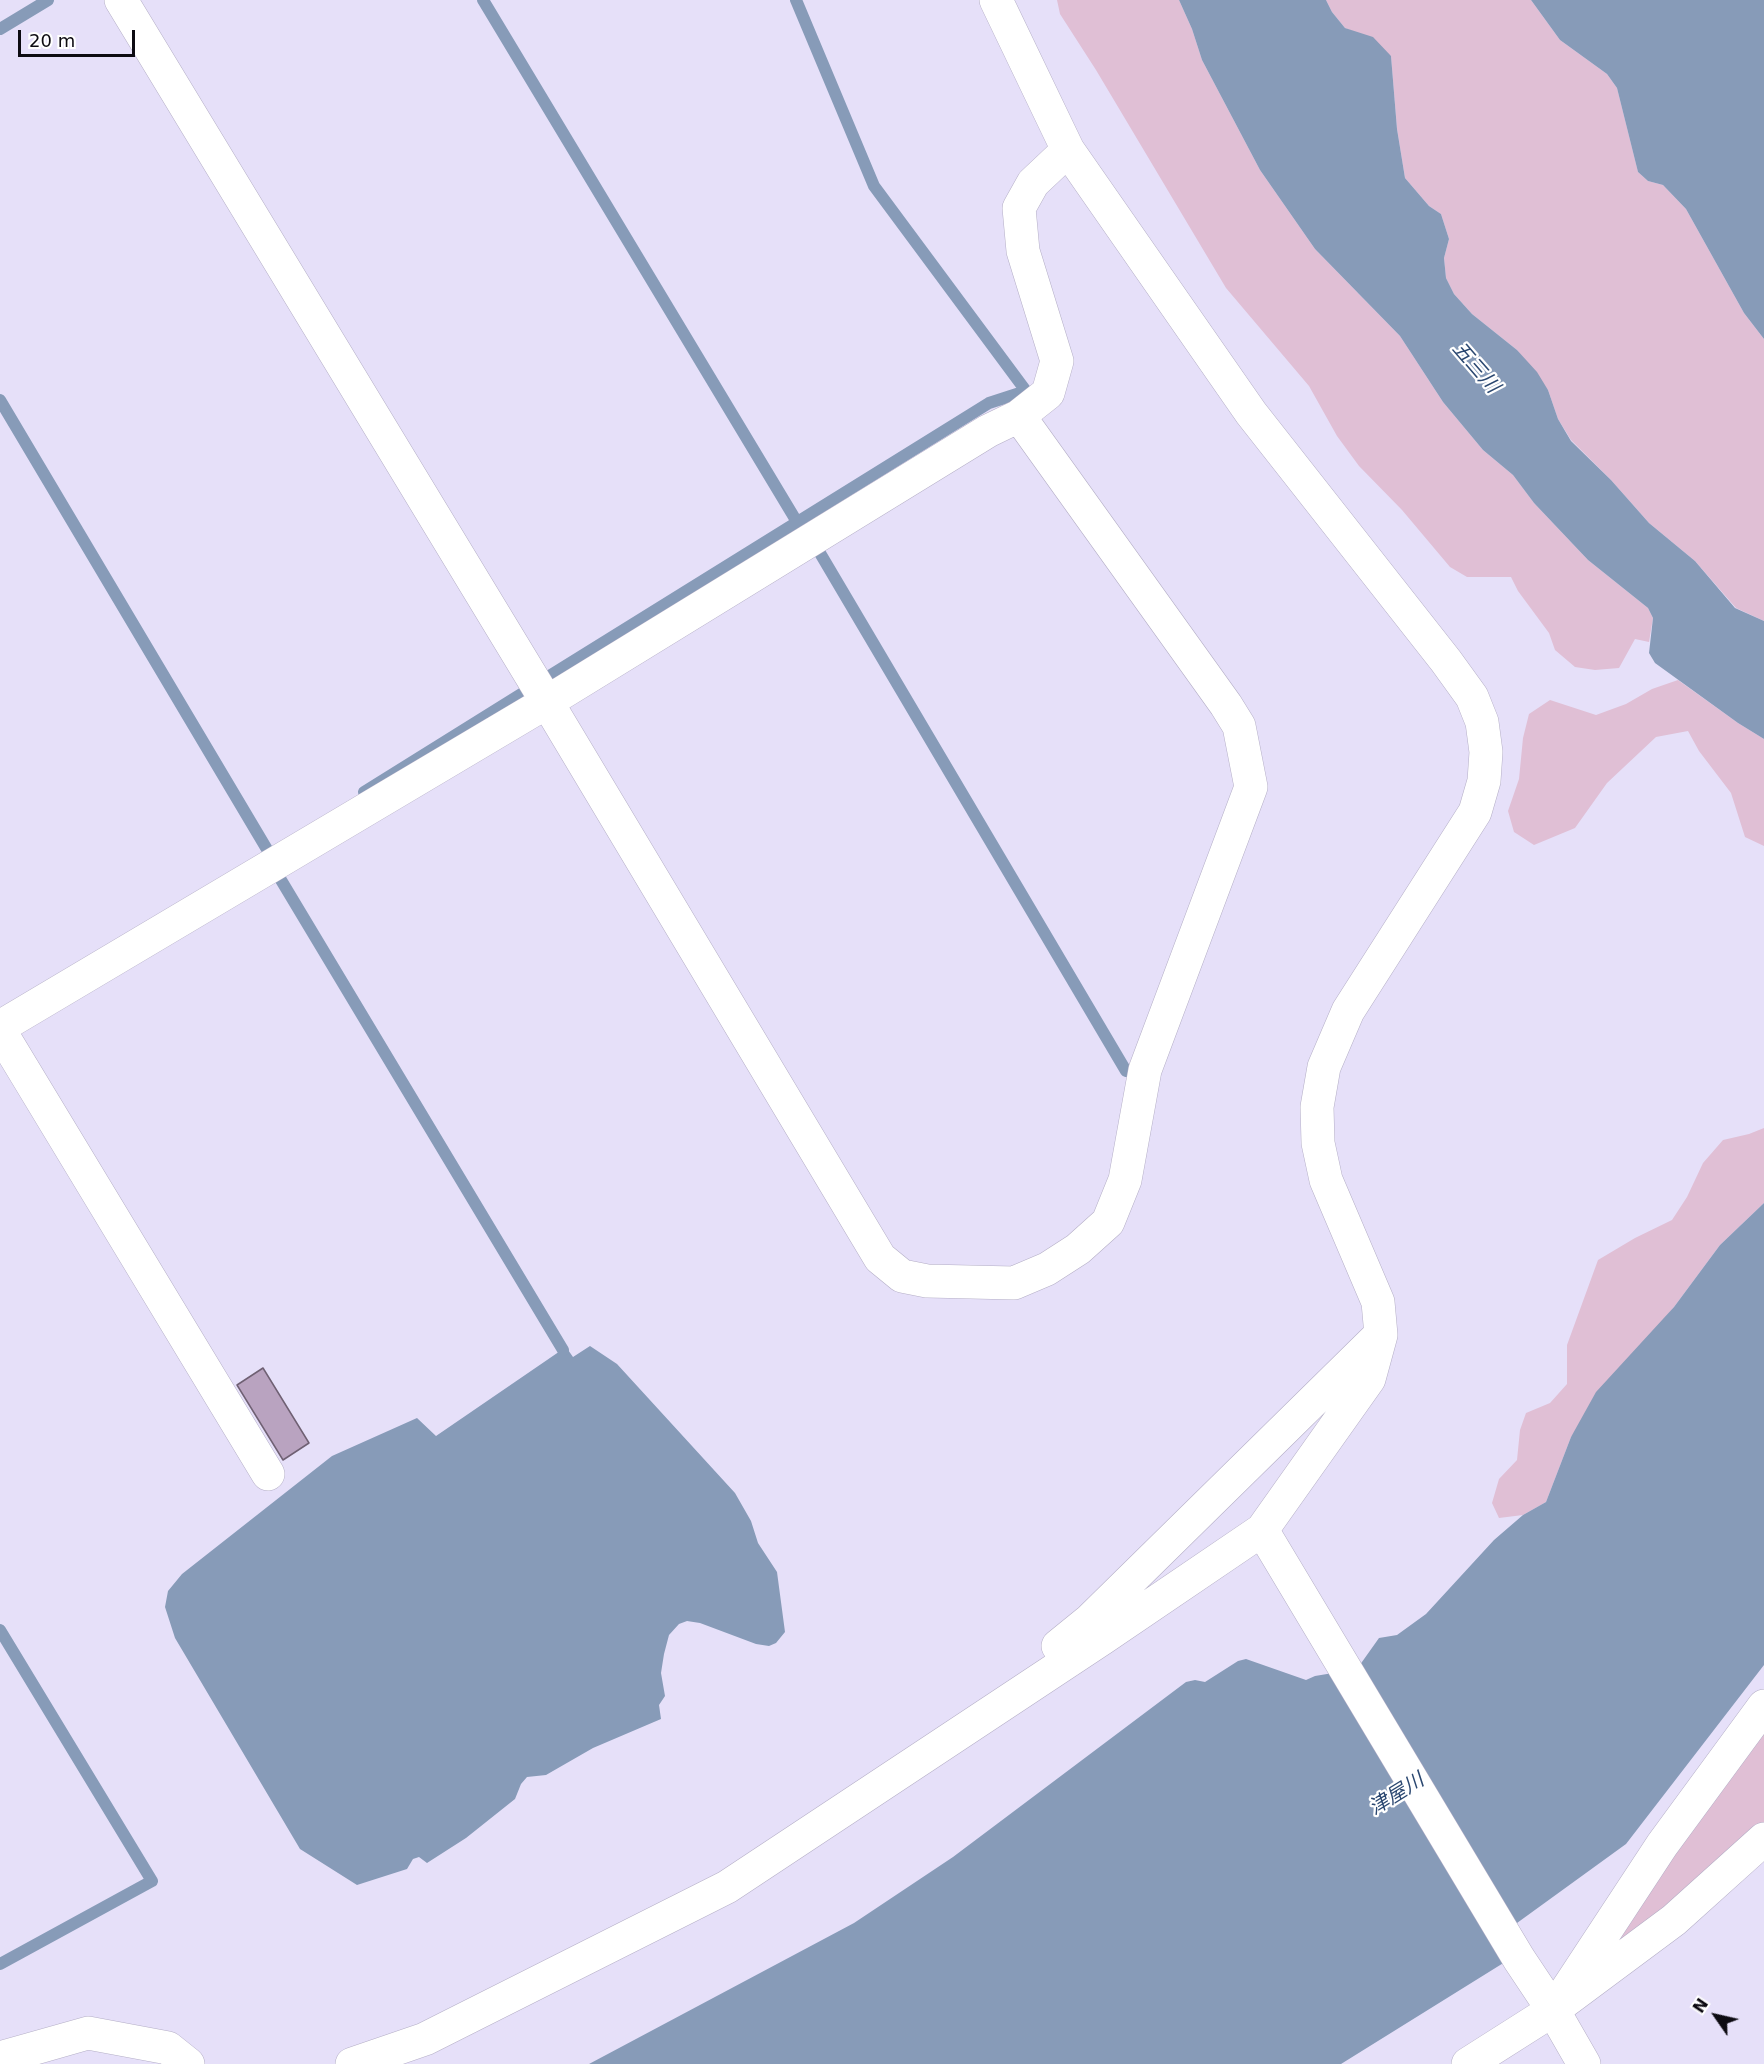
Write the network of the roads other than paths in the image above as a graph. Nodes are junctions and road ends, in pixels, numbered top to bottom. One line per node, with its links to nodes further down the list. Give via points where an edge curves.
1 (122, 0): 5 (street)
2 (996, 0): 3 (street)
3 (1068, 150): 4 (street, via 1034,183 1019,208 1023,251 1057,360 1048,393); 8 (street, via 1251,413 1446,661 1472,697 1482,722 1484,781 1475,812 1348,1011 1324,1067 1317,1107 1318,1143 1326,1180 1378,1302)
4 (1019, 416): 5 (street, via 988,431); 5 (street, via 1227,705 1239,726 1251,787 1145,1070 1125,1180 1108,1222 1078,1249 1047,1269 1014,1283 927,1281 902,1276 880,1258)
5 (547, 702): 6 (street)
6 (0, 1027)
7 (0, 1032): 9 (street)
8 (1381, 1335): 10 (street, via 1369,1379); 12 (street, via 1090,1620)
9 (268, 1474)
10 (1262, 1530): 12 (street); 14 (street)
11 (1764, 1706): 14 (street, via 1662,1845)
12 (885, 1782): 17 (street, via 727,1887 425,2040)
13 (1764, 1839): 14 (street, via 1674,1920)
14 (1553, 2010): 18 (street); 19 (street)
15 (0, 2058): 16 (street, via 88,2033 168,2048)
16 (188, 2064)
17 (352, 2064)
18 (1468, 2064)
19 (1584, 2064)

